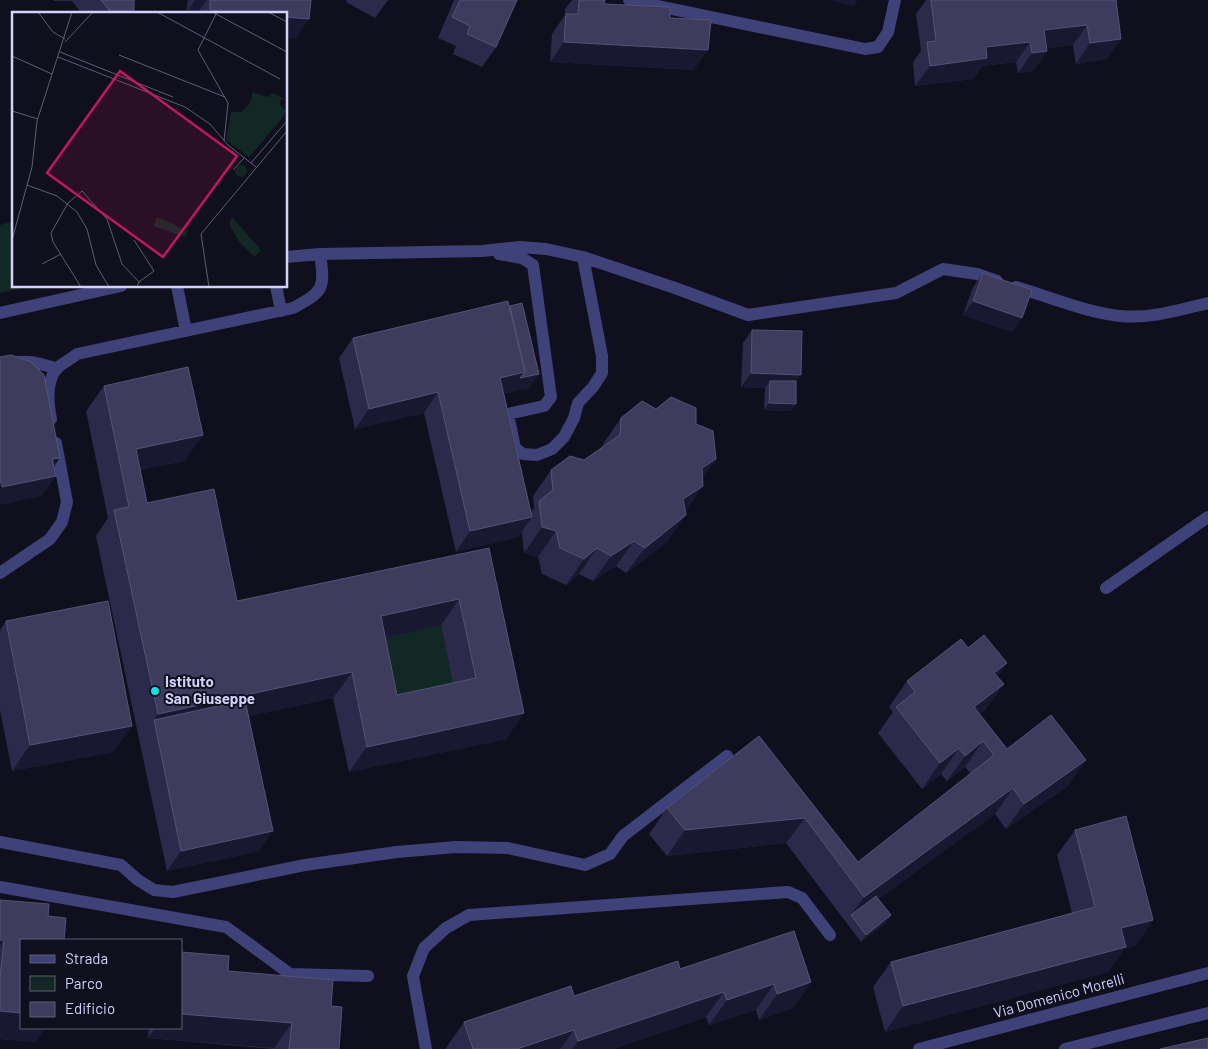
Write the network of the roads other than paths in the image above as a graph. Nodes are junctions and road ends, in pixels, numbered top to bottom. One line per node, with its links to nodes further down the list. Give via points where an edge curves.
1 (629, 0): 2 (street, via 865,49 878,47 888,32)
2 (895, 0)
3 (482, 252): 4 (street); 6 (street, via 520,247); 6 (street, via 522,258 533,265 551,397 544,406 508,414 515,448 523,454 537,455 552,449 564,437 578,403 602,373 602,356)
4 (320, 254): 5 (street); 11 (street, via 324,280 317,295)
5 (288, 257)
6 (583, 257): 10 (street, via 748,315 896,293 943,269 977,274 1098,312 1122,316 1157,315)
7 (112, 288): 12 (street)
8 (177, 288): 13 (street)
9 (276, 288): 11 (street)
10 (1208, 303)
11 (281, 311): 13 (street)
12 (0, 313)
13 (186, 331): 15 (street, via 78,354)
14 (0, 364): 15 (street, via 20,360)
15 (57, 369): 17 (street, via 49,386 49,410 67,502 62,522 50,539)
16 (1208, 517): 18 (street)
17 (0, 573)
18 (1106, 588)
19 (726, 756): 20 (street, via 624,836 610,854 586,865 508,848 456,847 305,865 173,892 154,890 121,865)
20 (0, 842)
21 (0, 887): 24 (street, via 226,927 290,974)
22 (830, 934): 26 (street, via 802,898 788,892 469,915 446,928 424,948 413,976)
23 (1208, 973): 27 (street, Via Domenico Morelli)
24 (368, 976)
25 (1208, 1012): 28 (street)
26 (426, 1049)
27 (919, 1049)
28 (1064, 1049)

